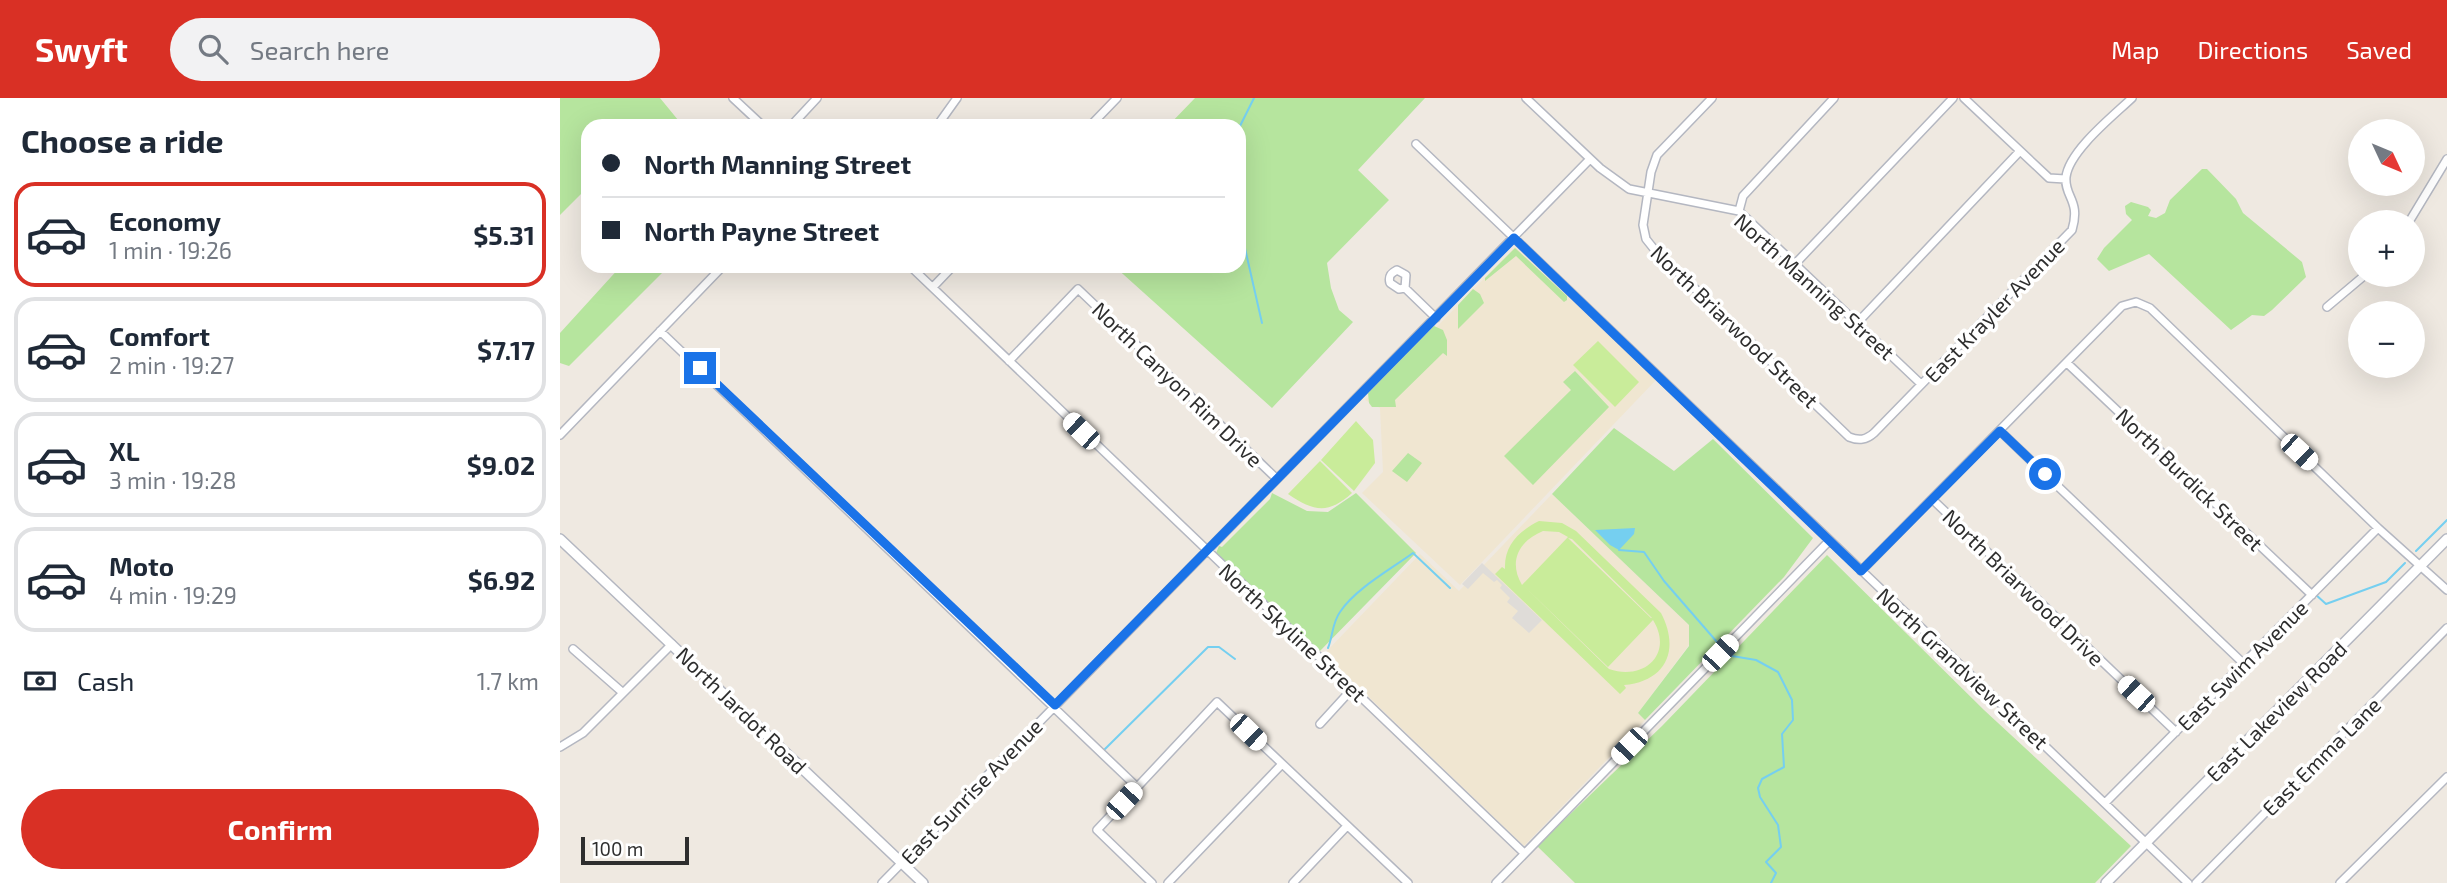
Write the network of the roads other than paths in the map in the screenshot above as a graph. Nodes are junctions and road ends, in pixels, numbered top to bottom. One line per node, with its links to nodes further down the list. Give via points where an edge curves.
1 (733, 98): 11 (street)
2 (817, 98): 12 (street)
3 (957, 98): 13 (street)
4 (1117, 98): 14 (street)
5 (1526, 98): 17 (street, North Manning Street)
6 (1712, 98): 20 (street, North Briarwood Street, via 1657,155)
7 (1834, 98): 22 (street, via 1743,196)
8 (1953, 98): 24 (street)
9 (1964, 98): 16 (street)
10 (2132, 98): 19 (street, via 2081,148)
11 (756, 119)
12 (797, 119)
13 (942, 119)
14 (1097, 119)
15 (1416, 144): 23 (street, North Grandview Street)
16 (2020, 151): 19 (street, via 2049,178); 33 (street)
17 (1590, 159): 20 (street, North Manning Street, via 1629,189); 23 (street, East Sunrise Avenue)
18 (2447, 159): 21 (street)
19 (2065, 179): 37 (street, East Krayler Avenue, via 2076,210 2072,230)
20 (1649, 192): 22 (street, North Manning Street); 40 (street, North Briarwood Street, via 1643,225 1654,249 1849,436)
21 (2416, 210)
22 (1739, 211): 24 (street, North Manning Street)
23 (1514, 238): 32 (street, East Sunrise Avenue); 46 (street, North Grandview Street)
24 (1795, 264): 33 (street, North Manning Street)
25 (716, 273): 34 (street)
26 (918, 273): 28 (street, North Skyline Street)
27 (946, 273): 28 (street)
28 (933, 287): 35 (street, North Skyline Street)
29 (2350, 287): 31 (street)
30 (1405, 288): 32 (street)
31 (2326, 307)
32 (1436, 318): 41 (street, East Sunrise Avenue)
33 (1858, 322): 37 (street, North Manning Street)
34 (660, 331): 39 (street); 58 (street)
35 (1009, 361): 41 (street, North Canyon Rim Drive, via 1078,289); 47 (street, North Skyline Street)
36 (2067, 363): 38 (street); 43 (street, via 2122,306 2141,303); 51 (street, North Burdick Street)
37 (1921, 384): 40 (street, East Krayler Avenue, via 1874,433)
38 (2000, 431): 42 (street); 55 (street)
39 (560, 435)
40 (1861, 439)
41 (1277, 479): 47 (street, East Sunrise Avenue)
42 (1932, 499): 49 (street); 60 (street, North Briarwood Drive)
43 (2378, 528): 48 (street); 51 (street, East Swim Avenue)
44 (560, 539): 53 (street, North Jardot Road)
45 (2447, 539): 48 (street, East Lakeview Road)
46 (1829, 541): 49 (street, North Grandview Street); 68 (street)
47 (1207, 551): 56 (street, North Skyline Street); 58 (street, East Sunrise Avenue)
48 (2421, 565): 50 (street); 67 (street, East Lakeview Road)
49 (1861, 571): 65 (street, North Grandview Street)
50 (2447, 590)
51 (2312, 595): 55 (street, East Swim Avenue)
52 (2447, 628): 79 (street, East Emma Lane)
53 (672, 644): 57 (street); 69 (street, North Jardot Road)
54 (573, 649): 57 (street)
55 (2244, 664): 60 (street, East Swim Avenue)
56 (1352, 689): 59 (street); 68 (street, North Skyline Street)
57 (622, 692): 61 (street, via 583,733)
58 (1055, 705): 64 (street); 69 (street, East Sunrise Avenue)
59 (1320, 724)
60 (2176, 732): 65 (street, East Swim Avenue)
61 (560, 747)
62 (1282, 764): 64 (street, via 1217,702); 66 (street); 73 (street)
63 (2447, 777): 80 (street)
64 (1137, 787): 72 (street, via 1097,830)
65 (2105, 803): 67 (street, North Grandview Street)
66 (1347, 826): 74 (street); 75 (street)
67 (2146, 843): 77 (street, East Lakeview Road); 78 (street, North Grandview Street)
68 (1524, 853): 76 (street)
69 (901, 862): 70 (street, East Sunrise Avenue); 71 (street, North Jardot Road)
70 (882, 883)
71 (923, 883)
72 (1152, 883)
73 (1168, 883)
74 (1293, 883)
75 (1408, 883)
76 (1496, 883)
77 (2106, 883)
78 (2188, 883)
79 (2196, 883)
80 (2340, 883)

